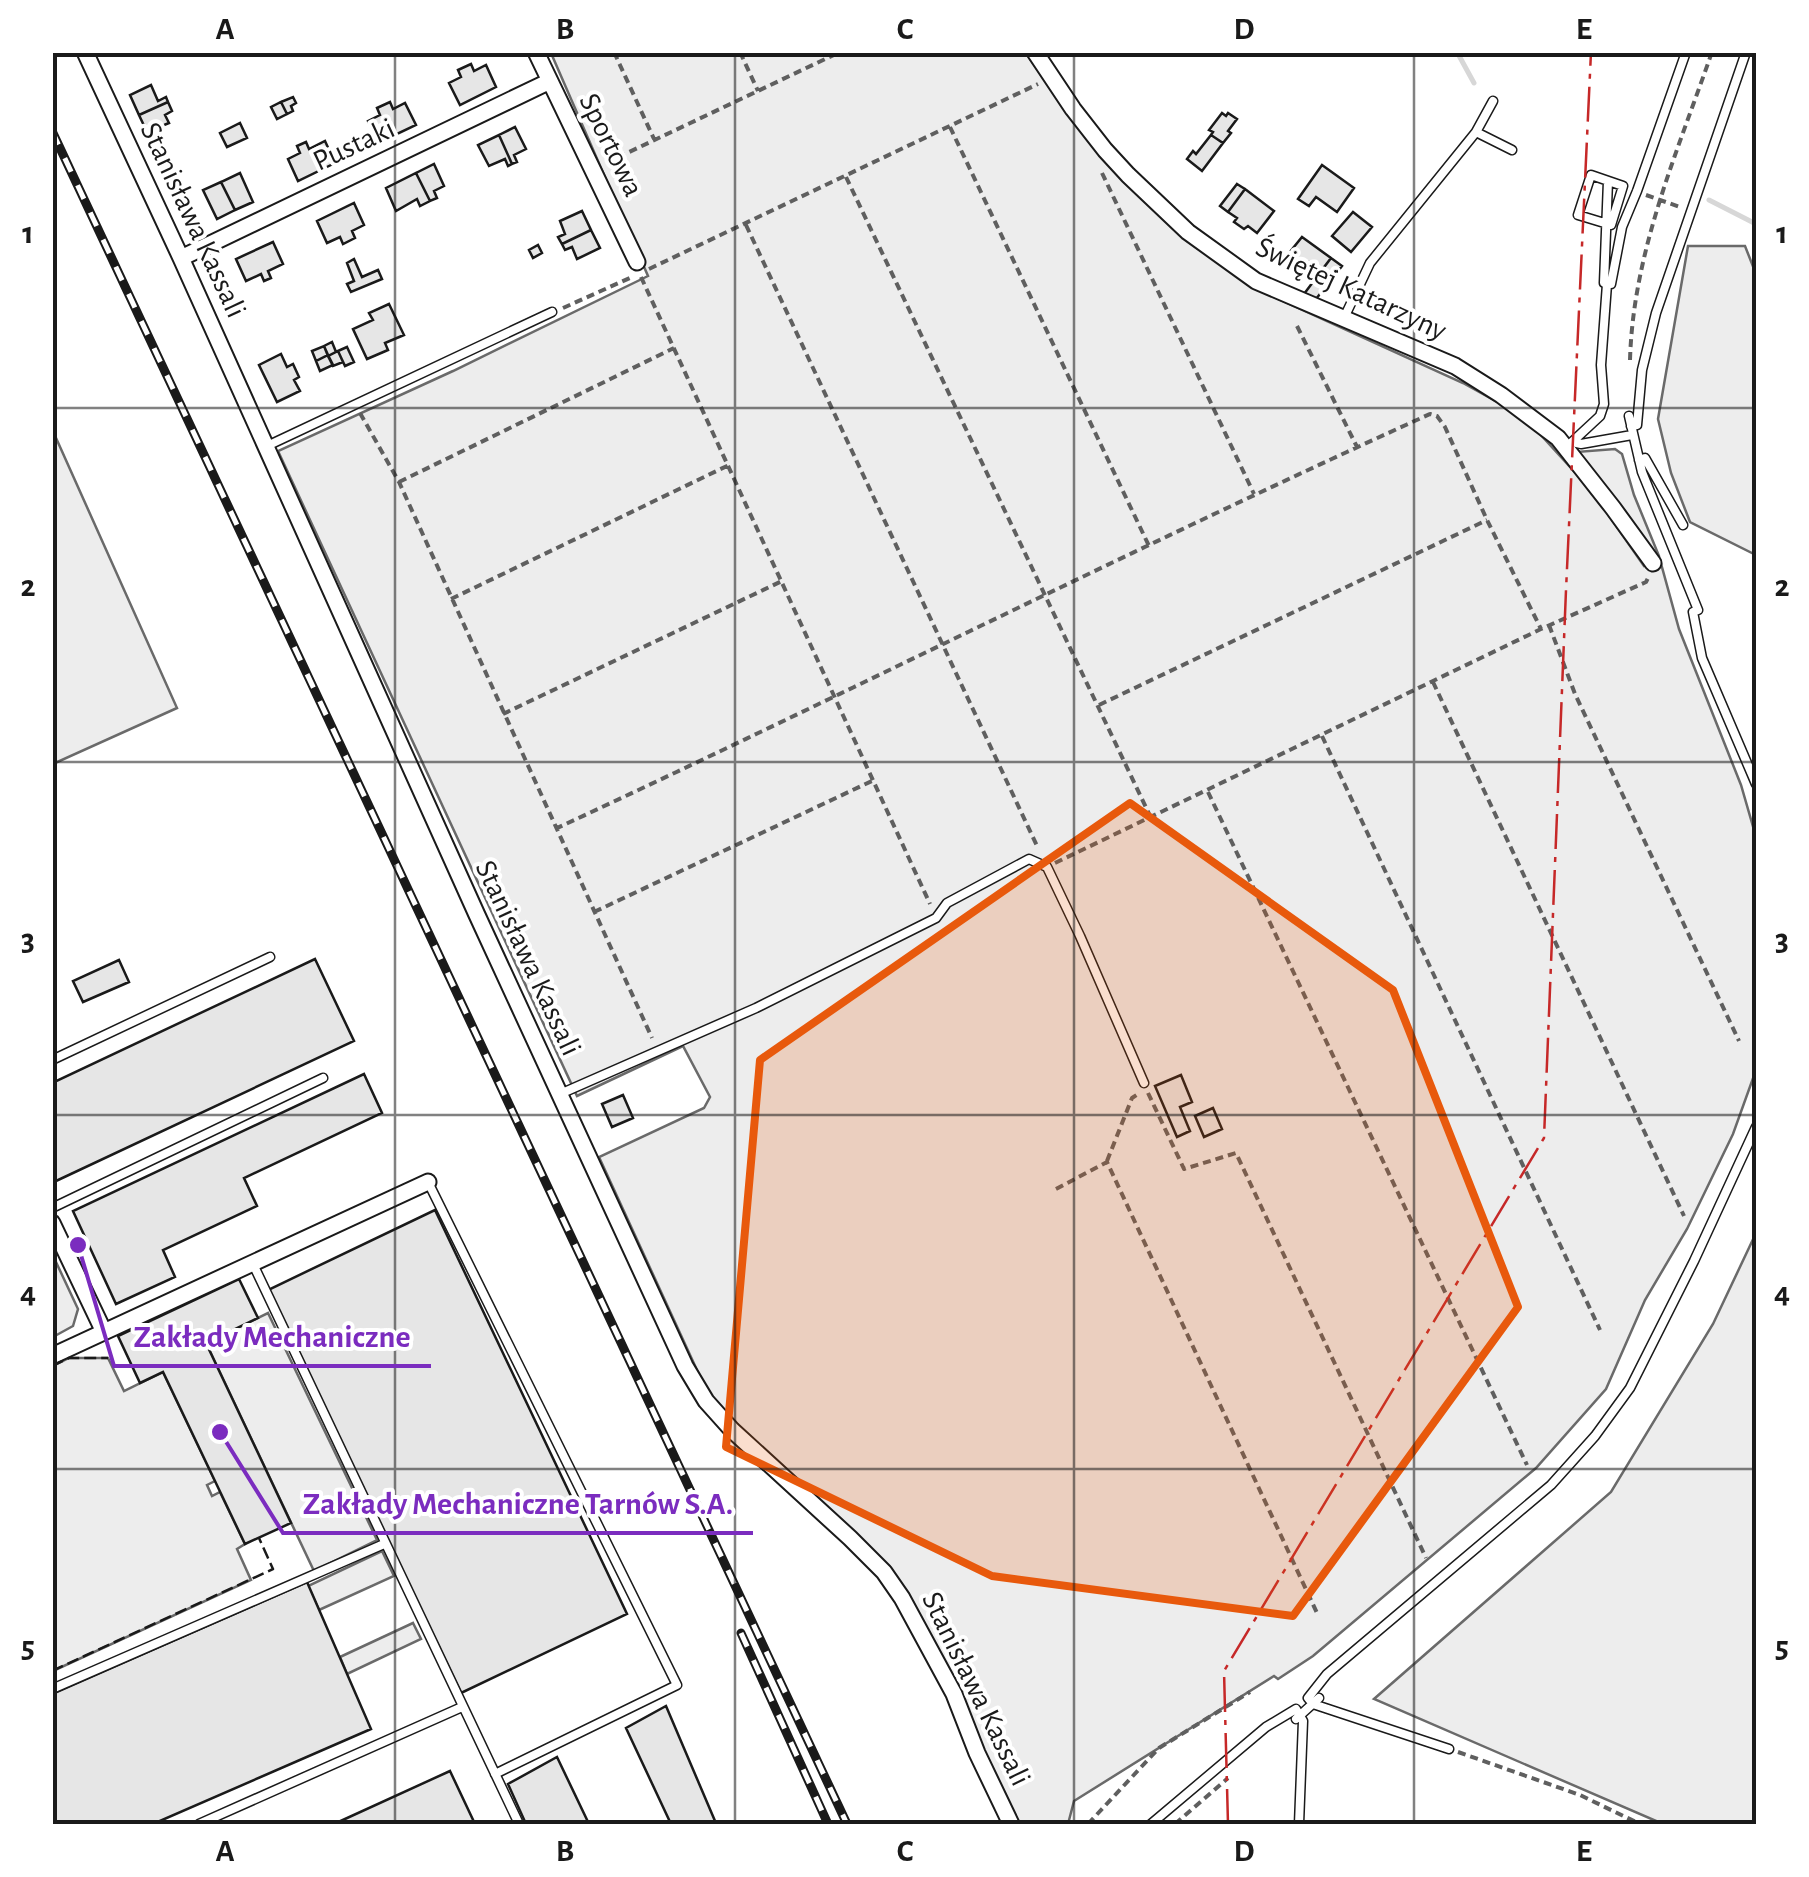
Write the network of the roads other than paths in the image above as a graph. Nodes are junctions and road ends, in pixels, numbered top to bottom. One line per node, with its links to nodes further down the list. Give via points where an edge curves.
1 (85, 52): 12 (street, Stanisława Kassali)
2 (536, 52): 6 (street, Sportowa)
3 (1035, 52): 16 (street, Świętej Katarzyny, via 1105,150 1188,232 1256,281)
4 (1686, 52): 14 (lane)
5 (1746, 52): 17 (lane, via 1656,313 1637,425)
6 (550, 81): 12 (street, Pustaki); 13 (street, Sportowa)
7 (1492, 101): 8 (lane)
8 (1476, 132): 9 (lane); 16 (lane, via 1370,263)
9 (1512, 150)
10 (1608, 181): 11 (lane); 11 (lane, via 1624,186); 11 (lane, via 1591,176 1578,215)
11 (1607, 224): 14 (lane)
12 (181, 258): 19 (street, Stanisława Kassali)
13 (638, 268)
14 (1608, 284): 18 (lane, via 1604,404 1600,416)
15 (552, 312): 19 (lane)
16 (1344, 318): 18 (street, Świętej Katarzyny, via 1455,366)
17 (1630, 425): 18 (lane, via 1581,444); 20 (lane)
18 (1565, 440): 22 (street, Świętej Katarzyny)
19 (267, 446): 30 (street, Stanisława Kassali)
20 (1638, 460): 21 (lane, via 1646,458); 23 (lane)
21 (1683, 524)
22 (1653, 563)
23 (1698, 610): 24 (lane); 25 (lane, via 1702,658)
24 (1704, 622)
25 (1756, 784)
26 (270, 957): 27 (lane)
27 (52, 1060)
28 (322, 1078): 33 (lane)
29 (1144, 1083): 30 (lane, via 1047,867 1029,858 947,903 936,918 756,1008)
30 (560, 1094): 47 (street, Stanisława Kassali, via 684,1366 732,1430 893,1584 954,1694)
31 (1756, 1127): 40 (lane, via 1630,1388 1595,1436 1551,1486 1327,1674 1308,1698)
32 (428, 1182): 35 (street); 44 (lane, via 677,1685)
33 (52, 1208)
34 (52, 1223): 36 (street)
35 (252, 1262): 36 (street); 38 (lane)
36 (104, 1332): 37 (street)
37 (52, 1356)
38 (384, 1544): 39 (lane); 41 (lane)
39 (52, 1688)
40 (1316, 1701): 42 (lane); 43 (lane)
41 (462, 1706): 44 (lane); 45 (lane)
42 (1298, 1716): 48 (lane, via 1296,1709 1266,1727); 49 (lane)
43 (1449, 1749)
44 (494, 1774): 46 (lane)
45 (199, 1824)
46 (519, 1824)
47 (1011, 1824)
48 (1151, 1824)
49 (1299, 1824)

